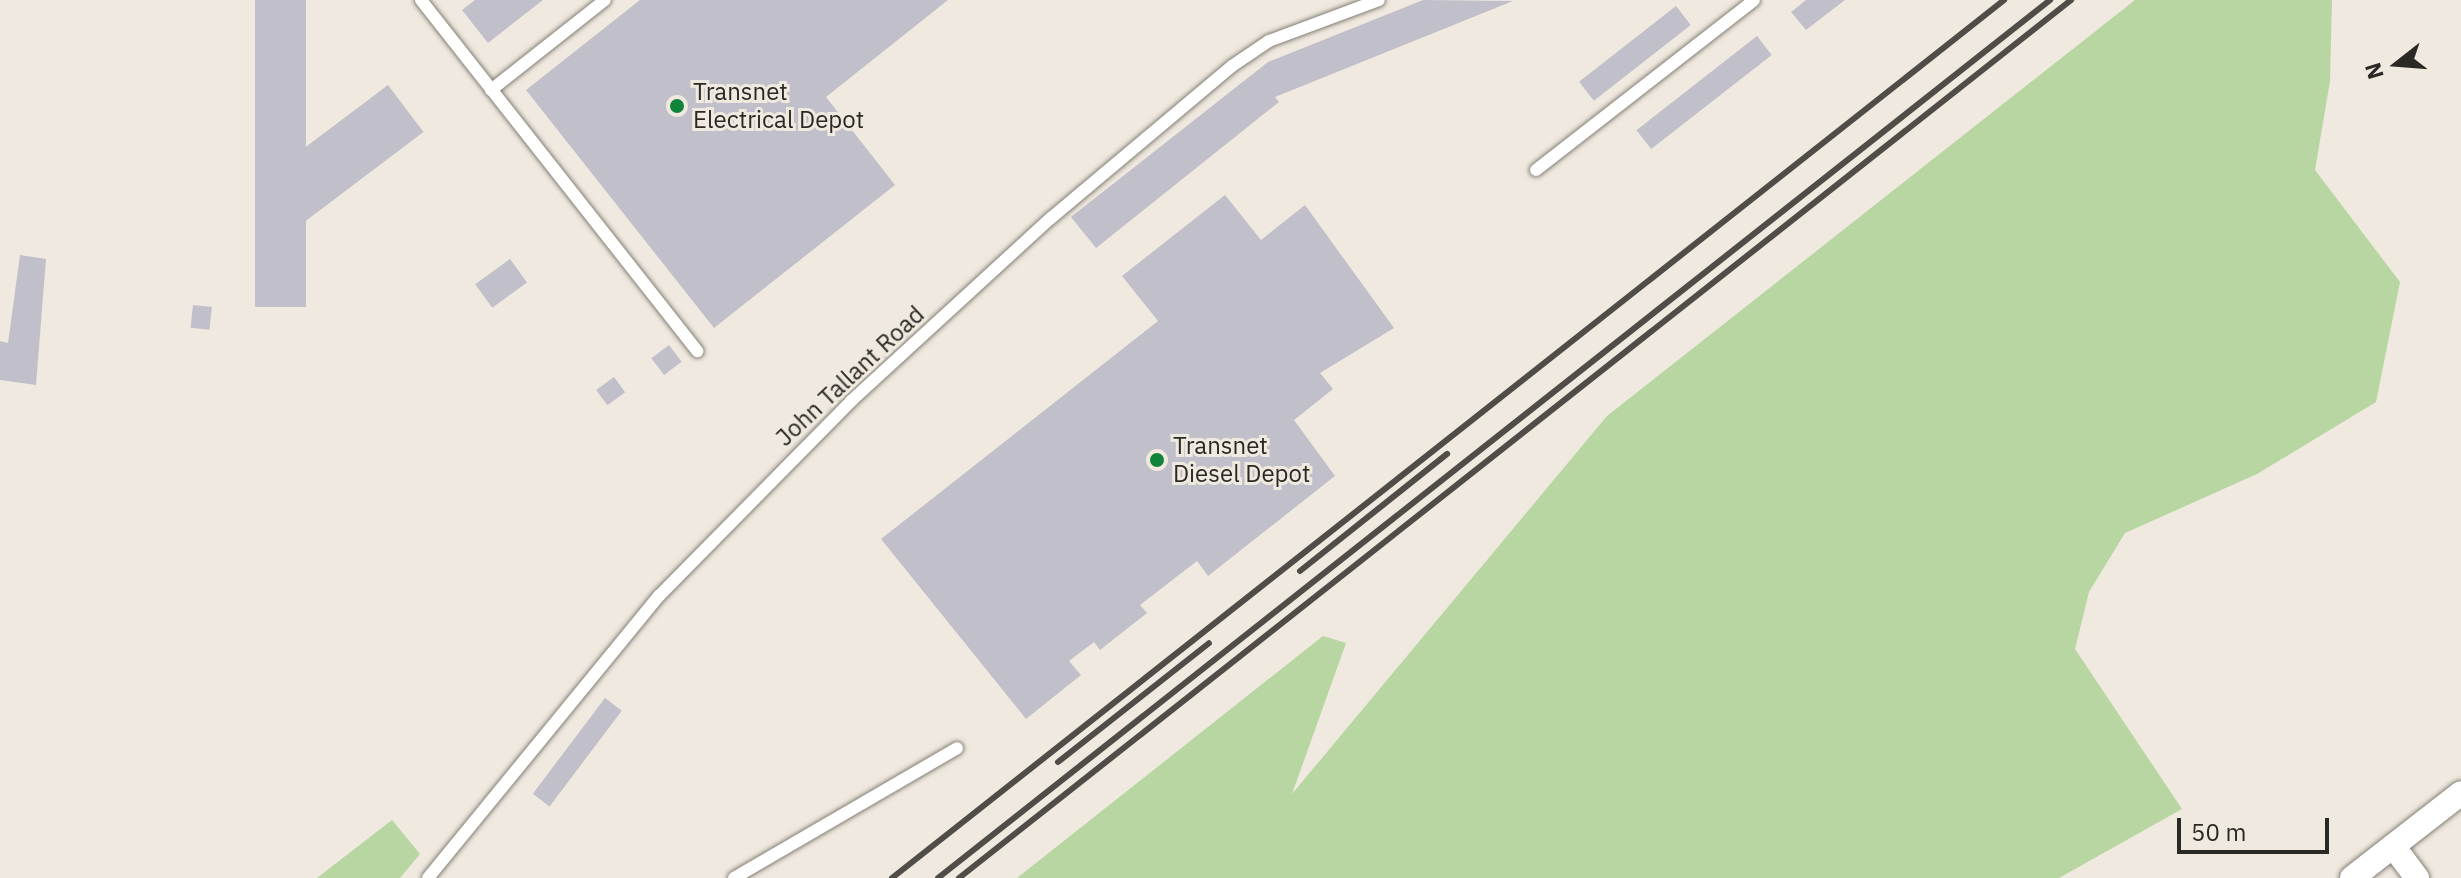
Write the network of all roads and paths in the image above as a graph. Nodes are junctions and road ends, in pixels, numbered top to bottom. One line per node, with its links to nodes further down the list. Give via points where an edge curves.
1 (421, 0): 5 (lane)
2 (605, 0): 5 (lane)
3 (1379, 0): 11 (lane, John Tallant Road, via 1269,41 1232,66 1051,218 851,401 659,596)
4 (1754, 0): 6 (lane)
5 (491, 90): 7 (lane)
6 (1536, 170)
7 (697, 351)
8 (957, 748): 12 (lane)
9 (2461, 793): 10 (street)
10 (2393, 846): 13 (street); 14 (street)
11 (428, 878)
12 (734, 878)
13 (2352, 878)
14 (2417, 878)

